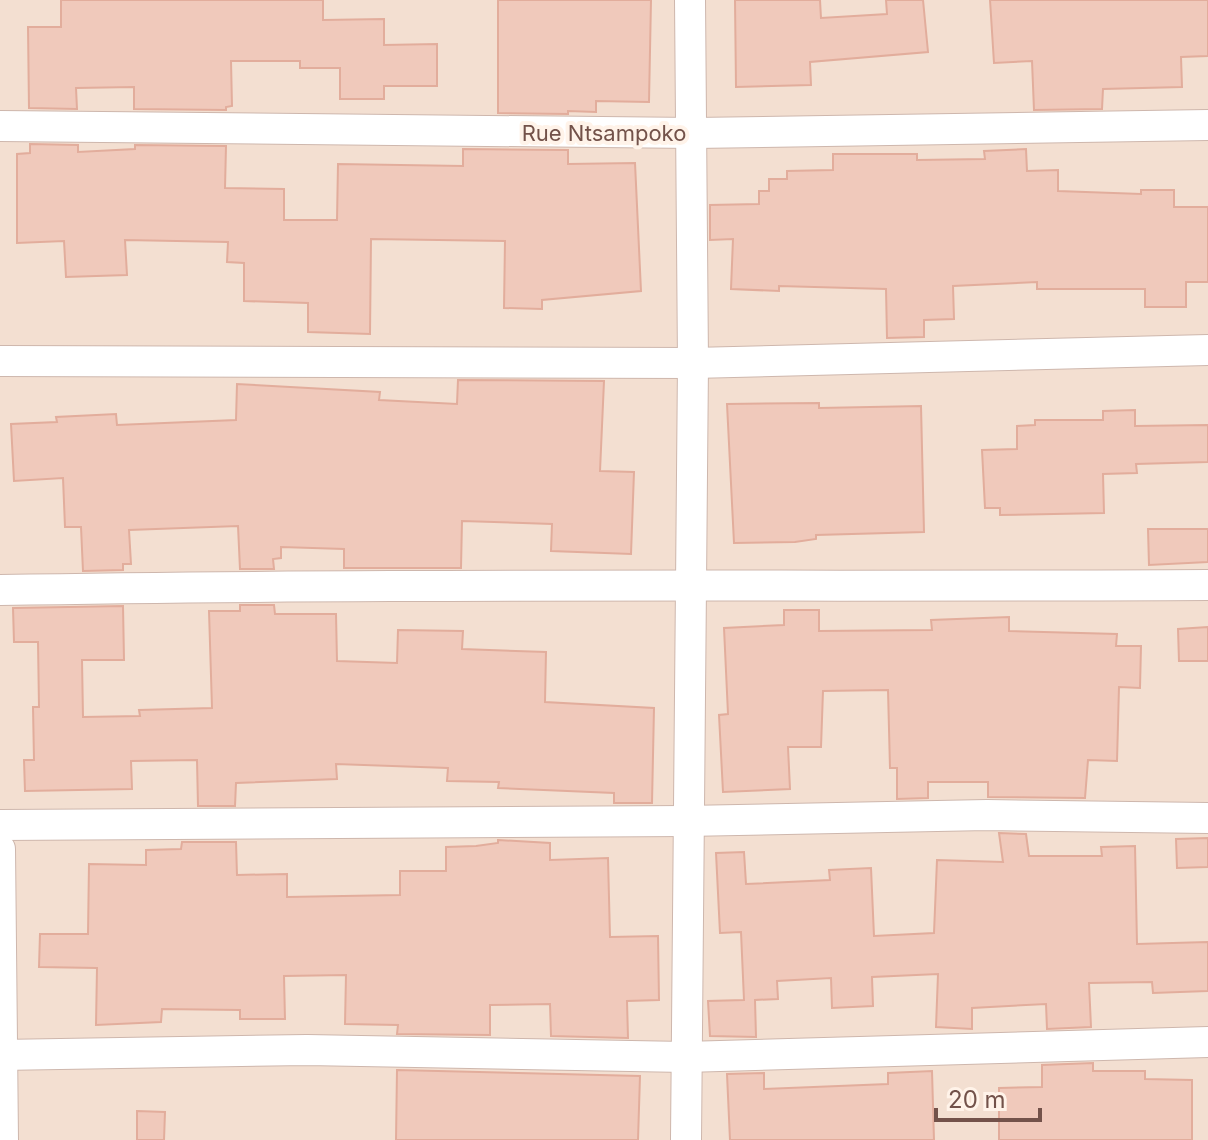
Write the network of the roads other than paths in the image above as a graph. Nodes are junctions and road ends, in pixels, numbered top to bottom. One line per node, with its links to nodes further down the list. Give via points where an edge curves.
1 (690, 0): 4 (street)
2 (1208, 125): 4 (street, Rue Ntsampoko)
3 (0, 126): 4 (street, Rue Ntsampoko)
4 (694, 133): 7 (street)
5 (1208, 350): 7 (street)
6 (0, 361): 7 (street)
7 (693, 363): 9 (street)
8 (1208, 585): 9 (street)
9 (690, 588): 10 (street, via 349,584); 12 (street)
10 (0, 590)
11 (1208, 818): 12 (street, via 987,815)
12 (686, 821): 13 (street); 17 (street)
13 (0, 825)
14 (0, 849): 16 (street)
15 (1208, 1042): 17 (street)
16 (1, 1055): 17 (street, via 307,1050); 18 (street)
17 (685, 1057): 19 (street)
18 (3, 1140)
19 (686, 1140)

